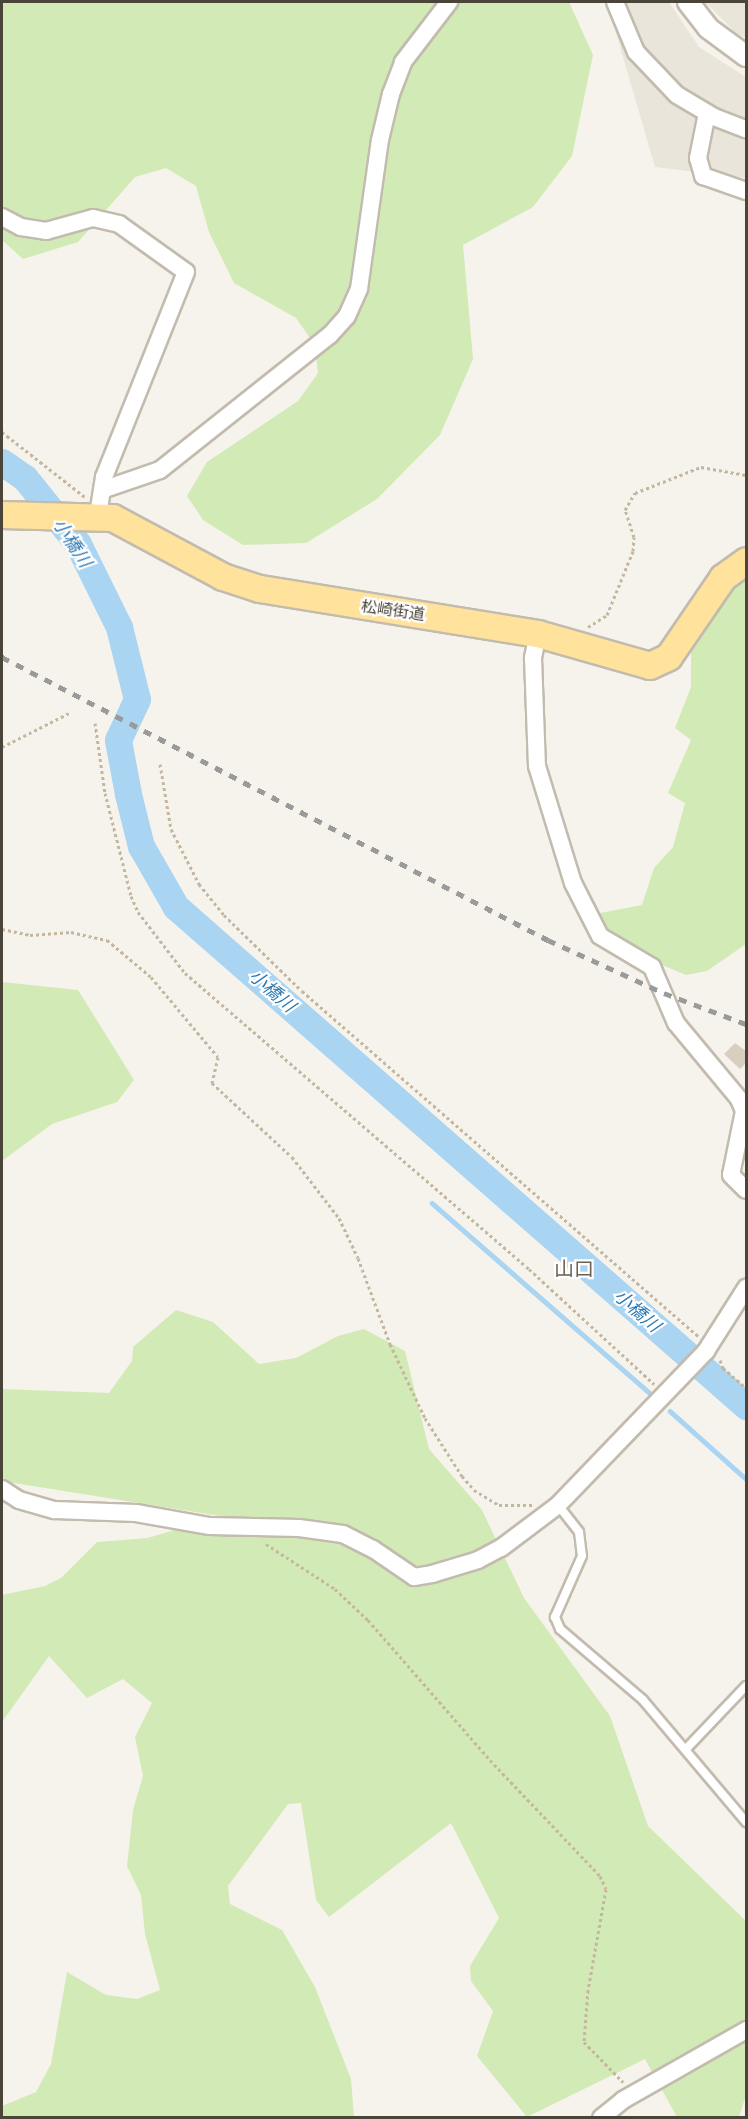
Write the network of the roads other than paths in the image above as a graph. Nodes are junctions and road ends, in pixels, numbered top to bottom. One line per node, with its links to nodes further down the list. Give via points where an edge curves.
1 (449, 2): 9 (street, via 403,62 391,94 380,140 358,289 347,316 313,348 160,470)
2 (615, 2): 5 (street, via 636,52 677,95)
3 (688, 2): 4 (street, via 708,28)
4 (747, 56)
5 (707, 113): 6 (street); 7 (street, via 698,158 703,177)
6 (747, 129)
7 (747, 191)
8 (2, 217): 9 (street, via 21,227 46,231 93,218 119,224 186,272)
9 (99, 507): 10 (main road, 松崎街道); 12 (main road, 松崎街道, via 224,577 260,589)
10 (11, 515)
11 (747, 561): 12 (main road, 松崎街道, via 723,578 677,648 660,663 634,664)
12 (549, 637): 13 (street, via 533,658 537,766 573,883 600,936 652,967 676,1023 739,1099 744,1112 731,1175)
13 (747, 1190)
14 (747, 1288): 16 (street, via 709,1347 669,1393)
15 (2, 1489): 16 (street, via 19,1500 55,1510 136,1514 245,1530 298,1528 343,1534 414,1577 478,1560 501,1548)
16 (558, 1505): 18 (lane, via 579,1532 582,1556 555,1617 560,1629 643,1700)
17 (747, 1686): 18 (lane)
18 (686, 1749): 19 (lane)
19 (747, 1822)
20 (747, 2030): 21 (street, via 623,2100)
21 (601, 2118)

